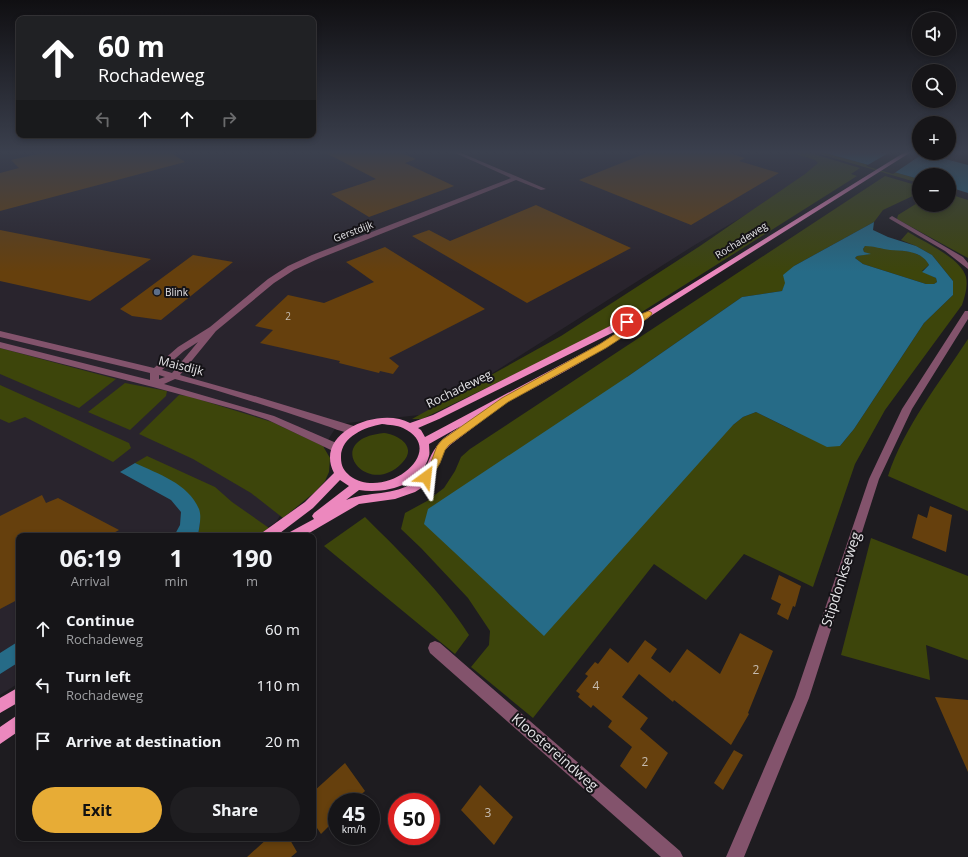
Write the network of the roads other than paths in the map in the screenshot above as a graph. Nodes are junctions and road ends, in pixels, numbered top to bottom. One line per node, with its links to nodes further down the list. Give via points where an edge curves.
1 (480, 192): 7 (street, Gerstdijk, via 291,268)
2 (844, 192): 5 (main road, Rochadeweg)
3 (892, 218): 4 (street, via 947,250)
4 (968, 267)
5 (649, 313): 13 (main road, Rochadeweg, via 603,346); 14 (main road, Rochadeweg, via 617,326 436,417)
6 (968, 313): 29 (street, Stipdonkseweg, via 907,409 874,479 802,698)
7 (212, 329): 10 (street, Gerstdijk, via 181,349); 11 (street, Gerstdijk)
8 (0, 334): 10 (street, Maisdijk)
9 (0, 345): 12 (street, Maisdijk)
10 (155, 372): 11 (street, Maisdijk); 12 (street)
11 (173, 377): 12 (street, Gerstdijk); 15 (street, Maisdijk, via 255,399)
12 (154, 384): 17 (street, Maisdijk, via 271,418)
13 (505, 400): 16 (main road, Rochadeweg); 22 (main road, via 446,442 440,448 432,470 411,489 396,495 358,500)
14 (410, 427): 15 (main road, via 382,421); 16 (main road)
15 (353, 430): 17 (main road)
16 (424, 442): 19 (main road, via 426,449 423,461 408,478 384,487)
17 (337, 448): 18 (main road, via 336,465)
18 (340, 474): 19 (main road); 20 (main road, via 308,505)
19 (357, 485): 21 (main road)
20 (271, 533)
21 (298, 533)
22 (299, 533)
23 (435, 648): 28 (street, Kloostereindweg)
24 (16, 696): 25 (main road)
25 (0, 706)
26 (16, 724): 27 (main road)
27 (0, 736)
28 (674, 857)
29 (735, 857)

